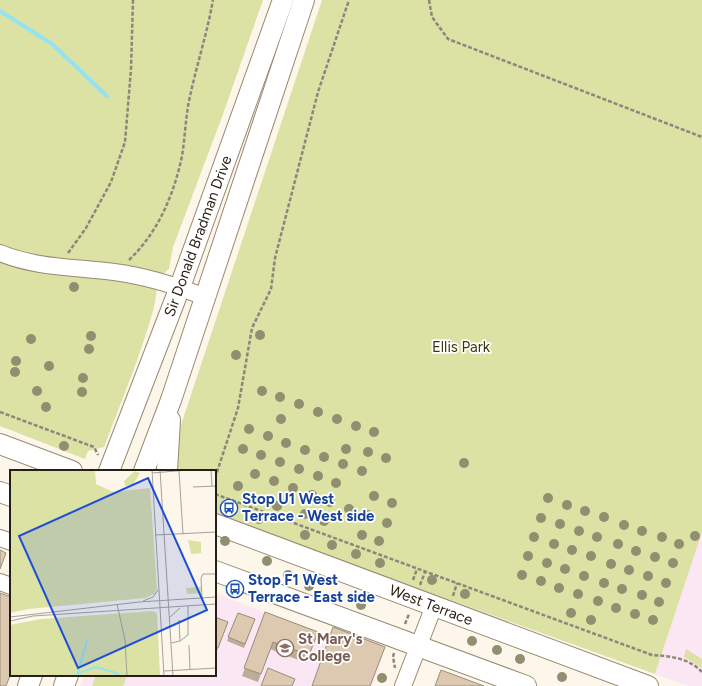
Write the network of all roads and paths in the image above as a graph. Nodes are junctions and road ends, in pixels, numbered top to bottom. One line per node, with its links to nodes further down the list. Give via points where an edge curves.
1 (133, 0): 9 (path, via 125,142 111,182 86,228)
2 (213, 0): 10 (path, via 208,31 189,100 180,162 165,212 144,246)
3 (283, 0): 11 (main road, Sir Donald Bradman Drive)
4 (304, 0): 12 (main road, Sir Donald Bradman Drive)
5 (349, 0): 20 (path, via 318,92 276,258 271,289 252,328 238,408)
6 (428, 0): 7 (path, via 432,17 448,39)
7 (702, 137)
8 (0, 253): 9 (street, via 28,262)
9 (58, 267): 10 (street)
10 (116, 272): 11 (street)
11 (180, 287): 12 (street); 16 (main road, Sir Donald Bradman Drive)
12 (205, 297): 13 (main road, Sir Donald Bradman Drive)
13 (171, 400): 18 (main road, Sir Donald Bradman Drive); 19 (main road)
14 (0, 412): 16 (path, via 94,447)
15 (0, 444): 17 (main road)
16 (105, 464)
17 (69, 470)
18 (144, 470)
19 (167, 470)
20 (216, 475)
21 (0, 492): 23 (main road)
22 (216, 494): 27 (path)
23 (10, 496)
24 (216, 524): 32 (main road, West Terrace)
25 (0, 538): 26 (street)
26 (10, 542)
27 (417, 569): 29 (path); 34 (path, via 652,655 683,660)
28 (216, 572): 33 (main road)
29 (413, 580)
30 (0, 582): 31 (street)
31 (10, 586)
32 (434, 606): 33 (street); 41 (main road, West Terrace)
33 (418, 646): 39 (street); 40 (main road)
34 (702, 672)
35 (32, 676): 37 (main road)
36 (68, 676): 38 (main road)
37 (28, 686)
38 (64, 686)
39 (403, 686)
40 (526, 686)
41 (648, 686)

